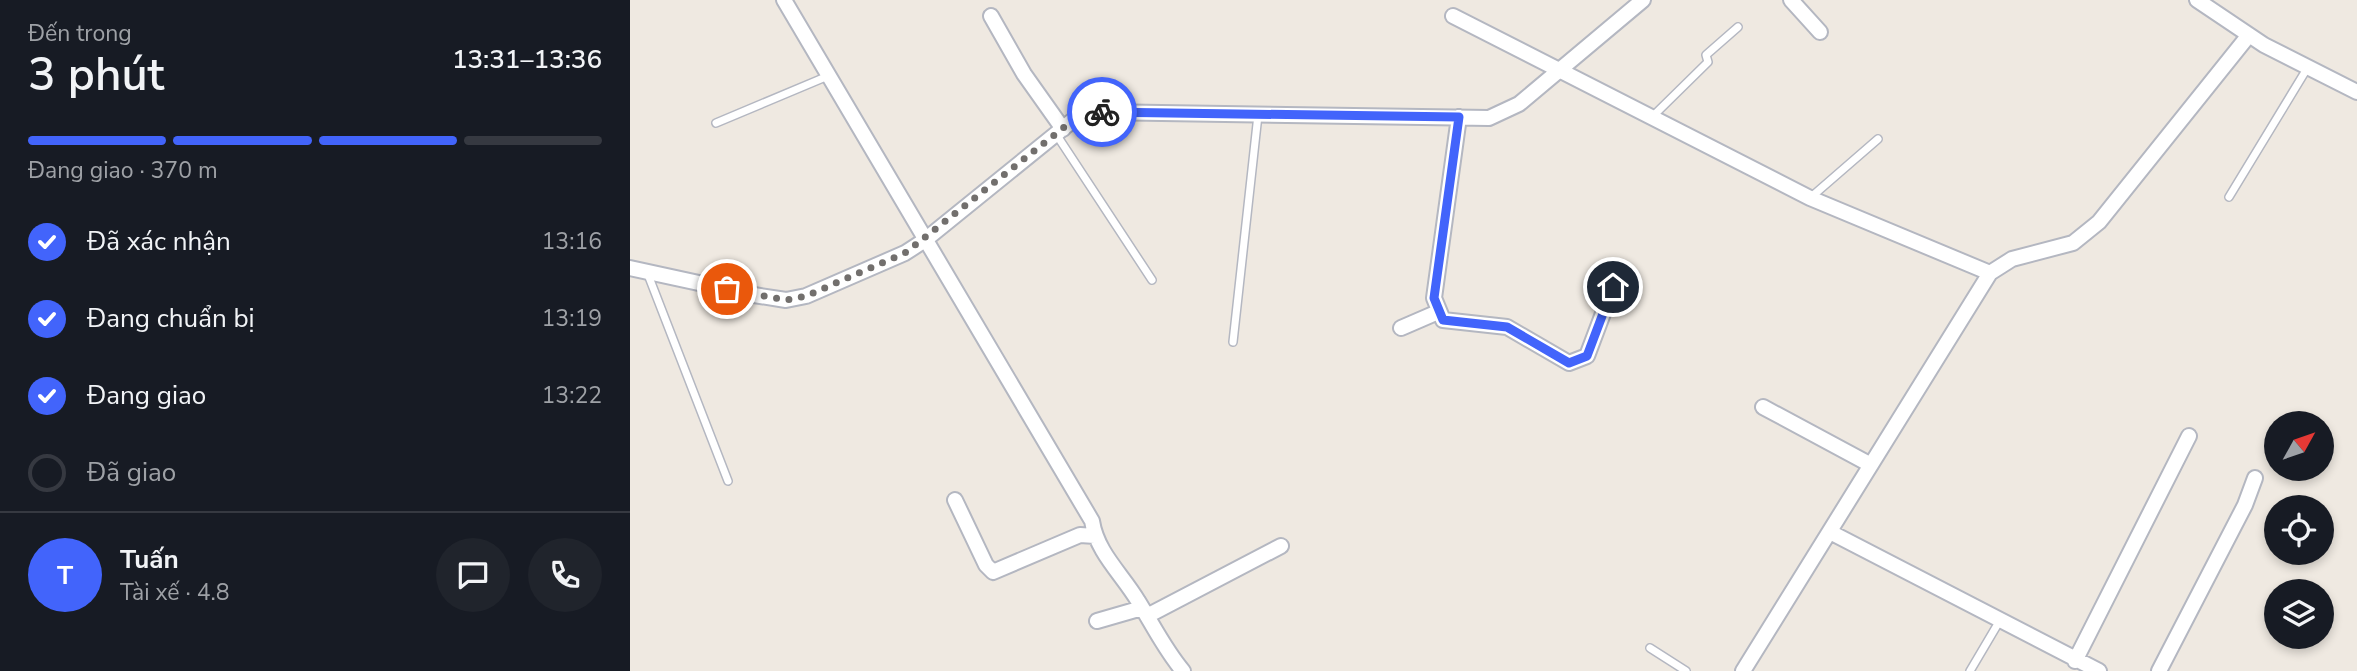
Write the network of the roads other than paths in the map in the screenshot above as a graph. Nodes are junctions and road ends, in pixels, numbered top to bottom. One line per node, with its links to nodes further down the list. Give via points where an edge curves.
1 (784, 0): 12 (street)
2 (1643, 0): 11 (street)
3 (1791, 0): 8 (street)
4 (2197, 0): 9 (street)
5 (991, 16): 18 (street)
6 (1453, 16): 11 (street)
7 (1738, 27): 16 (lane, via 1706,55 1708,62)
8 (1820, 33)
9 (2249, 35): 10 (street); 24 (street, via 2099,222 2073,243 2012,259)
10 (2308, 67): 13 (street); 20 (lane)
11 (1560, 71): 15 (street, via 1519,104 1489,118); 16 (street)
12 (828, 76): 17 (lane); 22 (street)
13 (2357, 92)
14 (1258, 115): 15 (street); 18 (street, via 1099,112); 29 (lane)
15 (1459, 117): 27 (street, via 1434,298)
16 (1652, 118): 21 (street)
17 (716, 123)
18 (1059, 131): 22 (street); 25 (lane)
19 (1878, 139): 21 (lane)
20 (2229, 197)
21 (1810, 198): 24 (street)
22 (925, 240): 23 (street, via 831,285 786,300); 37 (street, via 1092,521)
23 (635, 267): 34 (lane)
24 (1990, 273): 32 (street)
25 (1152, 280)
26 (1613, 287): 27 (street, via 1587,356 1569,363 1507,327 1443,320)
27 (1438, 312): 28 (street)
28 (1401, 328)
29 (1233, 342)
30 (1763, 407): 32 (street)
31 (2189, 436): 43 (street)
32 (1871, 465): 36 (street)
33 (2255, 478): 49 (street)
34 (728, 481)
35 (955, 500): 37 (street, via 993,572 1080,535)
36 (1830, 531): 41 (street); 47 (street)
37 (1094, 536): 39 (street)
38 (1281, 547): 39 (street)
39 (1145, 612): 40 (street); 45 (street)
40 (1097, 621)
41 (1999, 622): 43 (street); 48 (lane)
42 (1650, 648): 46 (lane)
43 (2075, 661): 44 (street)
44 (2093, 670)
45 (1183, 671)
46 (1686, 671)
47 (1743, 671)
48 (1970, 671)
49 (2159, 671)

